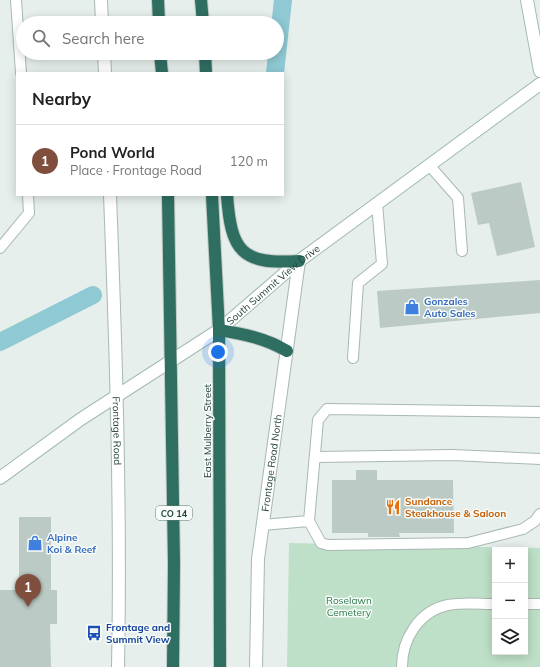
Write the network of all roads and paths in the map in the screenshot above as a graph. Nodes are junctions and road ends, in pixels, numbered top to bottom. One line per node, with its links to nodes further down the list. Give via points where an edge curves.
1 (16, 0): 6 (lane)
2 (101, 0): 7 (street)
3 (158, 0): 8 (highway)
4 (201, 0): 9 (highway)
5 (527, 0): 18 (street)
6 (17, 16)
7 (102, 16)
8 (159, 16)
9 (202, 16)
10 (20, 60): 14 (lane)
11 (104, 60): 15 (street)
12 (161, 60): 16 (highway)
13 (205, 60): 17 (highway)
14 (21, 72)
15 (105, 72)
16 (162, 72)
17 (206, 72)
18 (540, 72)
19 (538, 89): 20 (street, South Summit View Drive)
20 (430, 165): 26 (street, South Summit View Drive); 28 (lane, via 458,198)
21 (28, 196): 27 (lane, via 29,213)
22 (110, 196): 34 (street, Frontage Road)
23 (168, 196): 33 (highway, CO 14)
24 (212, 196): 30 (highway, East Mulberry Street)
25 (227, 196): 29 (highway, via 231,232 241,251 263,261)
26 (377, 203): 29 (street, South Summit View Drive); 32 (lane, via 382,264 358,283)
27 (0, 248)
28 (462, 250)
29 (299, 261): 30 (street, South Summit View Drive); 31 (street, Frontage Road North)
30 (219, 330): 31 (highway, via 256,337); 33 (street, South Summit View Drive); 47 (highway, East Mulberry Street)
31 (287, 351): 41 (street, Frontage Road North)
32 (353, 358)
33 (172, 359): 34 (street, South Summit View Drive); 46 (highway, CO 14)
34 (118, 397): 38 (street, South Summit View Drive, via 81,419); 45 (street, Frontage Road)
35 (540, 412): 36 (lane, via 327,409 318,420)
36 (316, 457): 37 (lane, via 453,455); 40 (lane)
37 (540, 459)
38 (0, 478)
39 (540, 514): 40 (lane, via 523,529 468,542 328,545 320,543)
40 (309, 521): 41 (lane)
41 (262, 525): 48 (street, Frontage Road North, via 258,559)
42 (492, 604): 49 (lane, via 447,605 433,611 411,630 404,645)
43 (528, 604): 44 (lane)
44 (540, 604)
45 (118, 667)
46 (172, 667)
47 (220, 667)
48 (256, 667)
49 (402, 667)

